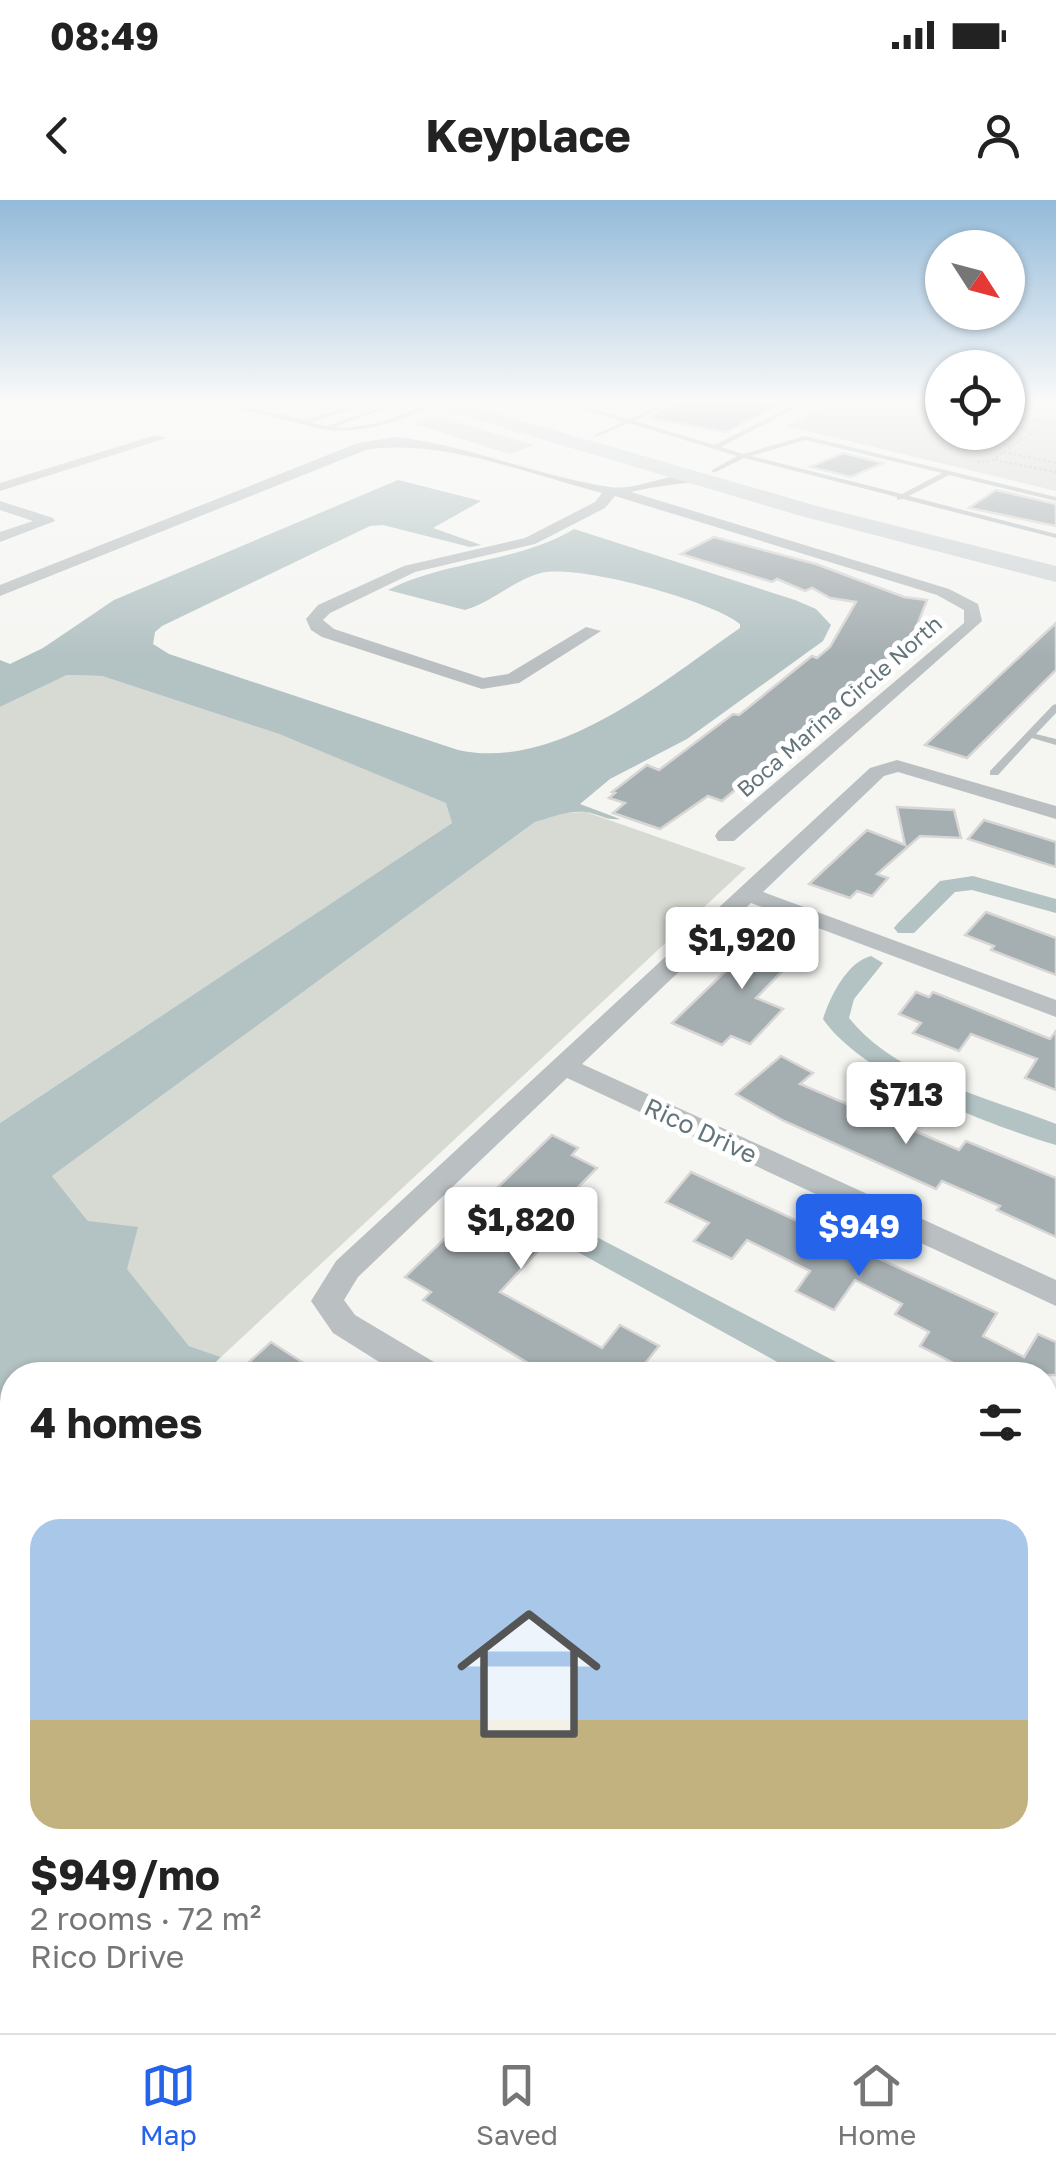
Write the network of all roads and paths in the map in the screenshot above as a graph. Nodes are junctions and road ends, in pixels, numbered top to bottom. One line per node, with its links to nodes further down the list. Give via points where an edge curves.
1 (259, 488): 18 (street)
2 (568, 488): 12 (street)
3 (642, 488): 12 (street)
4 (677, 488): 13 (street)
5 (751, 488): 17 (main road, via 1016,565)
6 (757, 488): 17 (main road)
7 (861, 488): 10 (lane)
8 (920, 488): 10 (lane)
9 (1008, 488): 11 (lane)
10 (900, 498): 15 (lane)
11 (1056, 498)
12 (605, 499): 13 (street); 19 (street, via 520,544 386,578 314,619 328,633 482,684 513,678)
13 (644, 503): 25 (street, Boca Marina Circle North, via 944,592 972,608 970,626)
14 (0, 505): 16 (street, via 48,521)
15 (1056, 536)
16 (0, 537)
17 (1056, 569)
18 (0, 591)
19 (592, 631)
20 (1056, 707): 21 (lane)
21 (1030, 735): 22 (lane); 23 (lane)
22 (1056, 742)
23 (994, 773)
24 (1056, 813): 26 (street, via 897,766 877,772)
25 (726, 836)
26 (747, 894): 27 (street); 28 (street)
27 (1056, 1010)
28 (564, 1066): 29 (street, Rico Drive); 30 (street, via 348,1269 327,1301 344,1324)
29 (1056, 1294)
30 (406, 1362)

